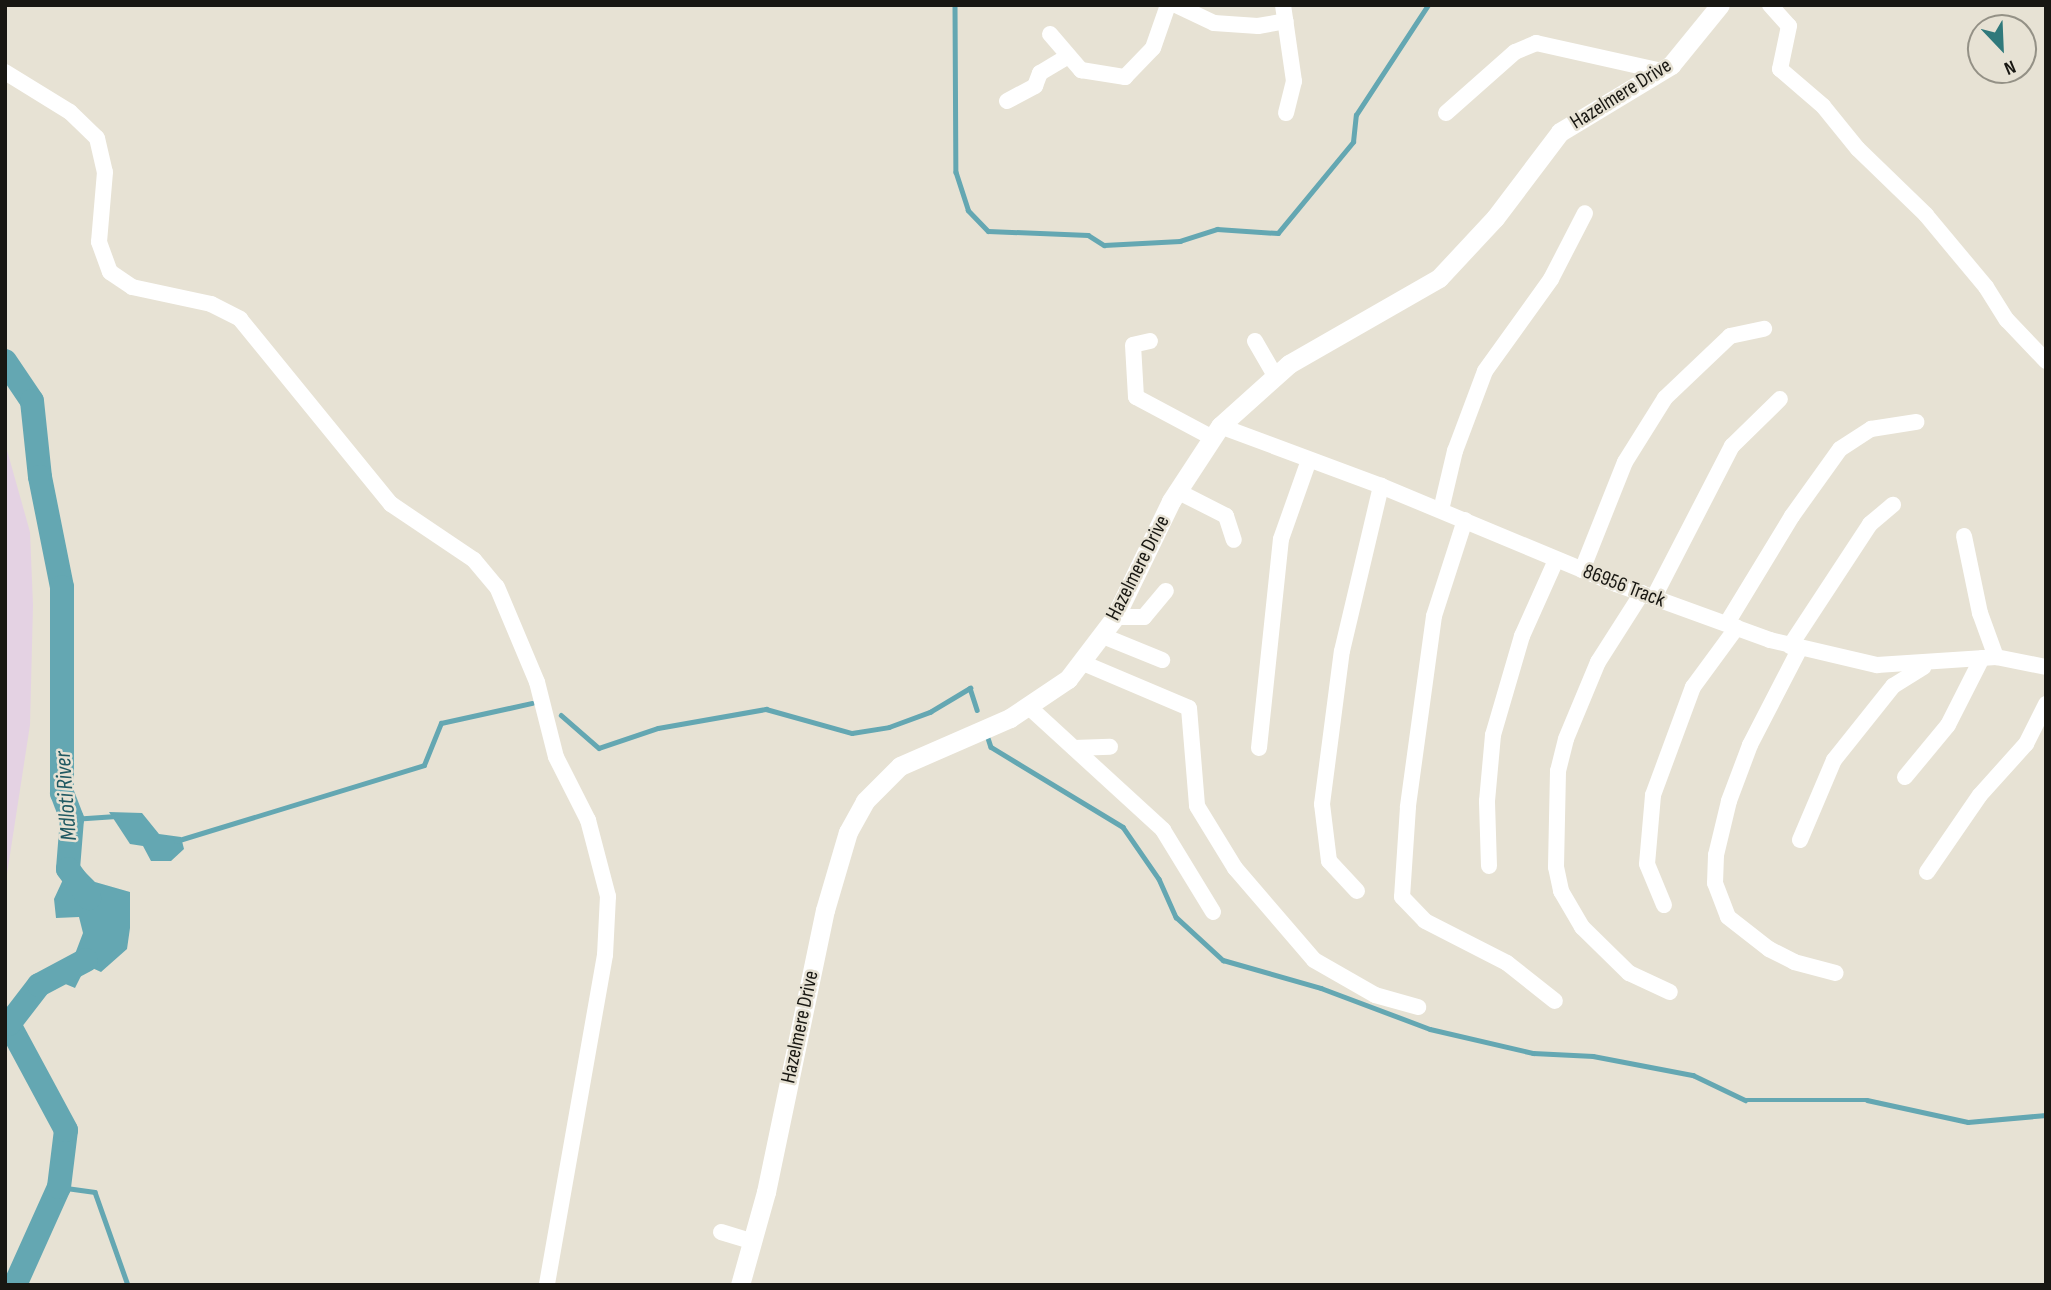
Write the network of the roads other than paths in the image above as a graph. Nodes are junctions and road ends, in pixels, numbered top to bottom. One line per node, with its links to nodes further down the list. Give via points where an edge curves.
1 (1168, 5): 7 (street, via 1157,42 1125,77 1081,70)
2 (1176, 5): 5 (street, via 1214,23 1258,26)
3 (1720, 5): 8 (street, Hazelmere Drive, via 1694,41)
4 (1770, 5): 17 (street, via 1789,26 1780,69 1823,106 1858,149 1926,215 1986,287 2007,320)
5 (1284, 13): 11 (street, via 1294,82)
6 (1050, 34): 7 (street)
7 (1065, 58): 10 (street, via 1040,73 1035,86)
8 (1661, 71): 12 (street, via 1535,43 1515,52); 18 (street, Hazelmere Drive, via 1560,132 1495,218 1439,278 1413,297 1320,344)
9 (5, 72): 61 (street, via 70,112 97,138 105,172 99,242 110,272 132,287 211,304 240,318 391,504 474,560 497,587 537,682 556,757 588,820 608,896 605,955)
10 (1007, 101)
11 (1286, 113)
12 (1446, 113)
13 (1586, 214): 26 (street, via 1551,279 1485,371 1455,451)
14 (1764, 329): 31 (street, via 1730,336 1665,398 1625,462)
15 (1150, 341): 21 (street, 86956 Track, via 1133,345 1136,397)
16 (1255, 341): 18 (street)
17 (2046, 361)
18 (1275, 375): 21 (street, Hazelmere Drive)
19 (1780, 399): 33 (street, via 1732,446)
20 (1916, 422): 35 (street, via 1871,429 1840,449 1792,516)
21 (1215, 431): 22 (street, 86956 Track); 24 (street, Hazelmere Drive)
22 (1309, 460): 23 (street, 86956 Track); 47 (street, via 1281,539)
23 (1381, 486): 26 (street, 86956 Track); 52 (street, via 1342,651 1322,804 1329,860)
24 (1177, 491): 29 (street, via 1226,516); 34 (street, Hazelmere Drive)
25 (1893, 505): 37 (street, via 1870,524)
26 (1441, 510): 27 (street, 86956 Track)
27 (1465, 520): 30 (street, 86956 Track); 57 (street, via 1434,616 1408,807 1402,897 1424,921 1507,963)
28 (1964, 536): 38 (street)
29 (1234, 540)
30 (1556, 560): 31 (street, 86956 Track); 50 (street, via 1522,636 1493,735 1487,801)
31 (1582, 570): 33 (street, 86956 Track)
32 (1166, 591): 34 (street, via 1144,617)
33 (1648, 595): 35 (street, 86956 Track); 56 (street, via 1598,662 1566,739 1558,771 1556,867 1561,891 1582,927 1629,973)
34 (1115, 617): 36 (street, Hazelmere Drive)
35 (1732, 625): 37 (street, 86956 Track); 53 (street, via 1693,687 1653,795 1647,864)
36 (1103, 636): 39 (street); 40 (street, Hazelmere Drive)
37 (1795, 647): 41 (street, 86956 Track, via 1877,665); 55 (street, via 1729,801 1716,855 1715,883 1728,917 1769,949 1794,962)
38 (1989, 658): 41 (street, 86956 Track); 42 (street, 86956 Track); 48 (street, via 1948,725)
39 (1161, 660)
40 (1083, 663): 44 (street, Hazelmere Drive); 58 (street, via 1189,708 1197,806 1235,868 1314,960 1375,995)
41 (1930, 664): 49 (street, via 1893,686 1834,760)
42 (2046, 667)
43 (2046, 704): 51 (street, via 2026,744 1980,795)
44 (1029, 707): 46 (street); 60 (street, Hazelmere Drive, via 900,766 865,801 848,832 825,910)
45 (1110, 747): 46 (street)
46 (1074, 748): 54 (street, via 1163,830)
47 (1259, 748)
48 (1905, 777)
49 (1800, 840)
50 (1489, 866)
51 (1927, 872)
52 (1357, 891)
53 (1664, 905)
54 (1213, 912)
55 (1836, 973)
56 (1670, 992)
57 (1555, 1001)
58 (1418, 1007)
59 (720, 1232): 60 (street)
60 (753, 1242): 62 (street, Hazelmere Drive)
61 (547, 1285)
62 (740, 1285)

